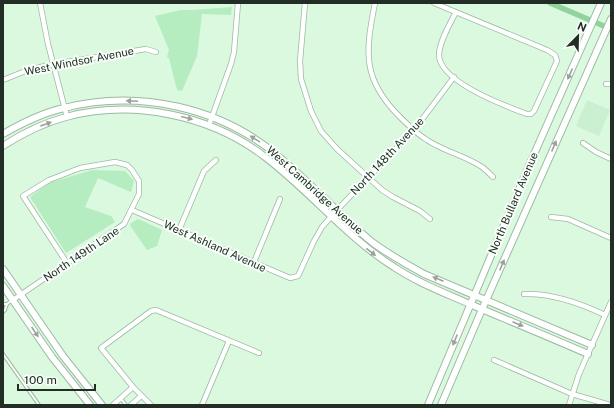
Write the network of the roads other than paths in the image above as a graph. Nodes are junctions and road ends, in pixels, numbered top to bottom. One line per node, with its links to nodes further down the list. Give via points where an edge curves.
1 (40, 3): 10 (street)
2 (238, 3): 15 (street, via 234,52)
3 (305, 3): 24 (street, via 300,61 301,79 310,111 321,131)
4 (375, 3): 17 (street, via 368,52 374,83 382,97)
5 (434, 3): 7 (street)
6 (601, 3): 40 (street, North Bullard Avenue, one-way to 40)
7 (456, 12): 11 (street, via 441,44 439,56 443,68); 11 (street, via 547,50 555,55 556,61 537,108 531,114 483,96)
8 (610, 20): 42 (street, North Bullard Avenue, one-way to 8)
9 (156, 52): 10 (street, West Windsor Avenue, via 146,49)
10 (54, 64): 12 (street, West Windsor Avenue, via 28,70); 13 (street)
11 (454, 77): 17 (street, North 148th Avenue)
12 (3, 80)
13 (65, 108): 14 (street); 15 (street, West Cambridge Avenue, one-way to 13, via 171,105 136,101 90,103); 18 (street, West Cambridge Avenue, via 35,118)
14 (67, 117): 16 (street, West Cambridge Avenue, one-way to 16, via 100,111 133,110 164,113); 20 (street, West Cambridge Avenue, one-way to 14, via 33,129)
15 (212, 117): 16 (street); 27 (street, West Cambridge Avenue, one-way to 15, via 269,148 237,128)
16 (208, 125): 28 (street, West Cambridge Avenue, via 243,142 266,157)
17 (414, 130): 23 (street, via 426,140 482,167); 24 (street, North 148th Avenue)
18 (3, 134)
19 (583, 144): 21 (street)
20 (3, 146)
21 (611, 159)
22 (216, 160): 31 (street, via 204,171)
23 (493, 177)
24 (368, 178): 27 (street, North 148th Avenue); 30 (street, via 393,197)
25 (280, 198): 33 (street)
26 (132, 210): 31 (street, West Ashland Avenue); 34 (street, North 149th Lane, via 124,224); 34 (street, North 149th Lane, via 139,194 139,181 127,165 115,162 80,168 49,180 23,196)
27 (337, 210): 28 (street, North 148th Avenue); 40 (street, West Cambridge Avenue, one-way to 27, via 400,261 372,241)
28 (332, 216): 36 (street, North 148th Avenue, via 314,241); 46 (street, West Cambridge Avenue, one-way to 46, via 361,244 396,269)
29 (551, 217): 32 (street, via 568,219)
30 (430, 219)
31 (180, 230): 33 (street, West Ashland Avenue)
32 (611, 238)
33 (254, 262): 36 (street, West Ashland Avenue, via 290,278)
34 (67, 263): 39 (street, North 149th Lane)
35 (3, 270): 39 (street)
36 (298, 276)
37 (3, 286): 41 (street)
38 (524, 294): 49 (street, via 538,294)
39 (20, 295): 41 (street, North 149th Lane); 62 (street, via 66,361)
40 (474, 295): 42 (street, West Cambridge Avenue); 46 (street, North Bullard Avenue)
41 (13, 300): 45 (lane); 61 (street, one-way to 61, via 64,374)
42 (486, 300): 47 (street, North Bullard Avenue); 51 (street, West Cambridge Avenue)
43 (611, 302): 49 (street)
44 (3, 304): 45 (lane)
45 (7, 304): 48 (lane)
46 (470, 304): 47 (street, West Cambridge Avenue); 68 (street, North Bullard Avenue, one-way to 68)
47 (482, 309): 54 (street, West Cambridge Avenue, one-way to 54); 69 (street, North Bullard Avenue)
48 (3, 312)
49 (608, 313): 51 (street)
50 (229, 341): 52 (street); 56 (street, via 156,310 151,311 101,348); 67 (street)
51 (592, 345): 54 (street)
52 (259, 353)
53 (3, 354): 60 (lane)
54 (588, 354): 57 (street)
55 (494, 360): 57 (street)
56 (133, 387): 58 (street); 59 (street)
57 (572, 394): 70 (street); 71 (street)
58 (141, 396): 65 (street); 66 (street)
59 (120, 398): 63 (street); 64 (lane)
60 (39, 405)
61 (90, 405)
62 (102, 405)
63 (113, 405)
64 (126, 405)
65 (131, 405)
66 (151, 405)
67 (202, 405)
68 (428, 405)
69 (442, 405)
70 (569, 405)
71 (610, 405)

